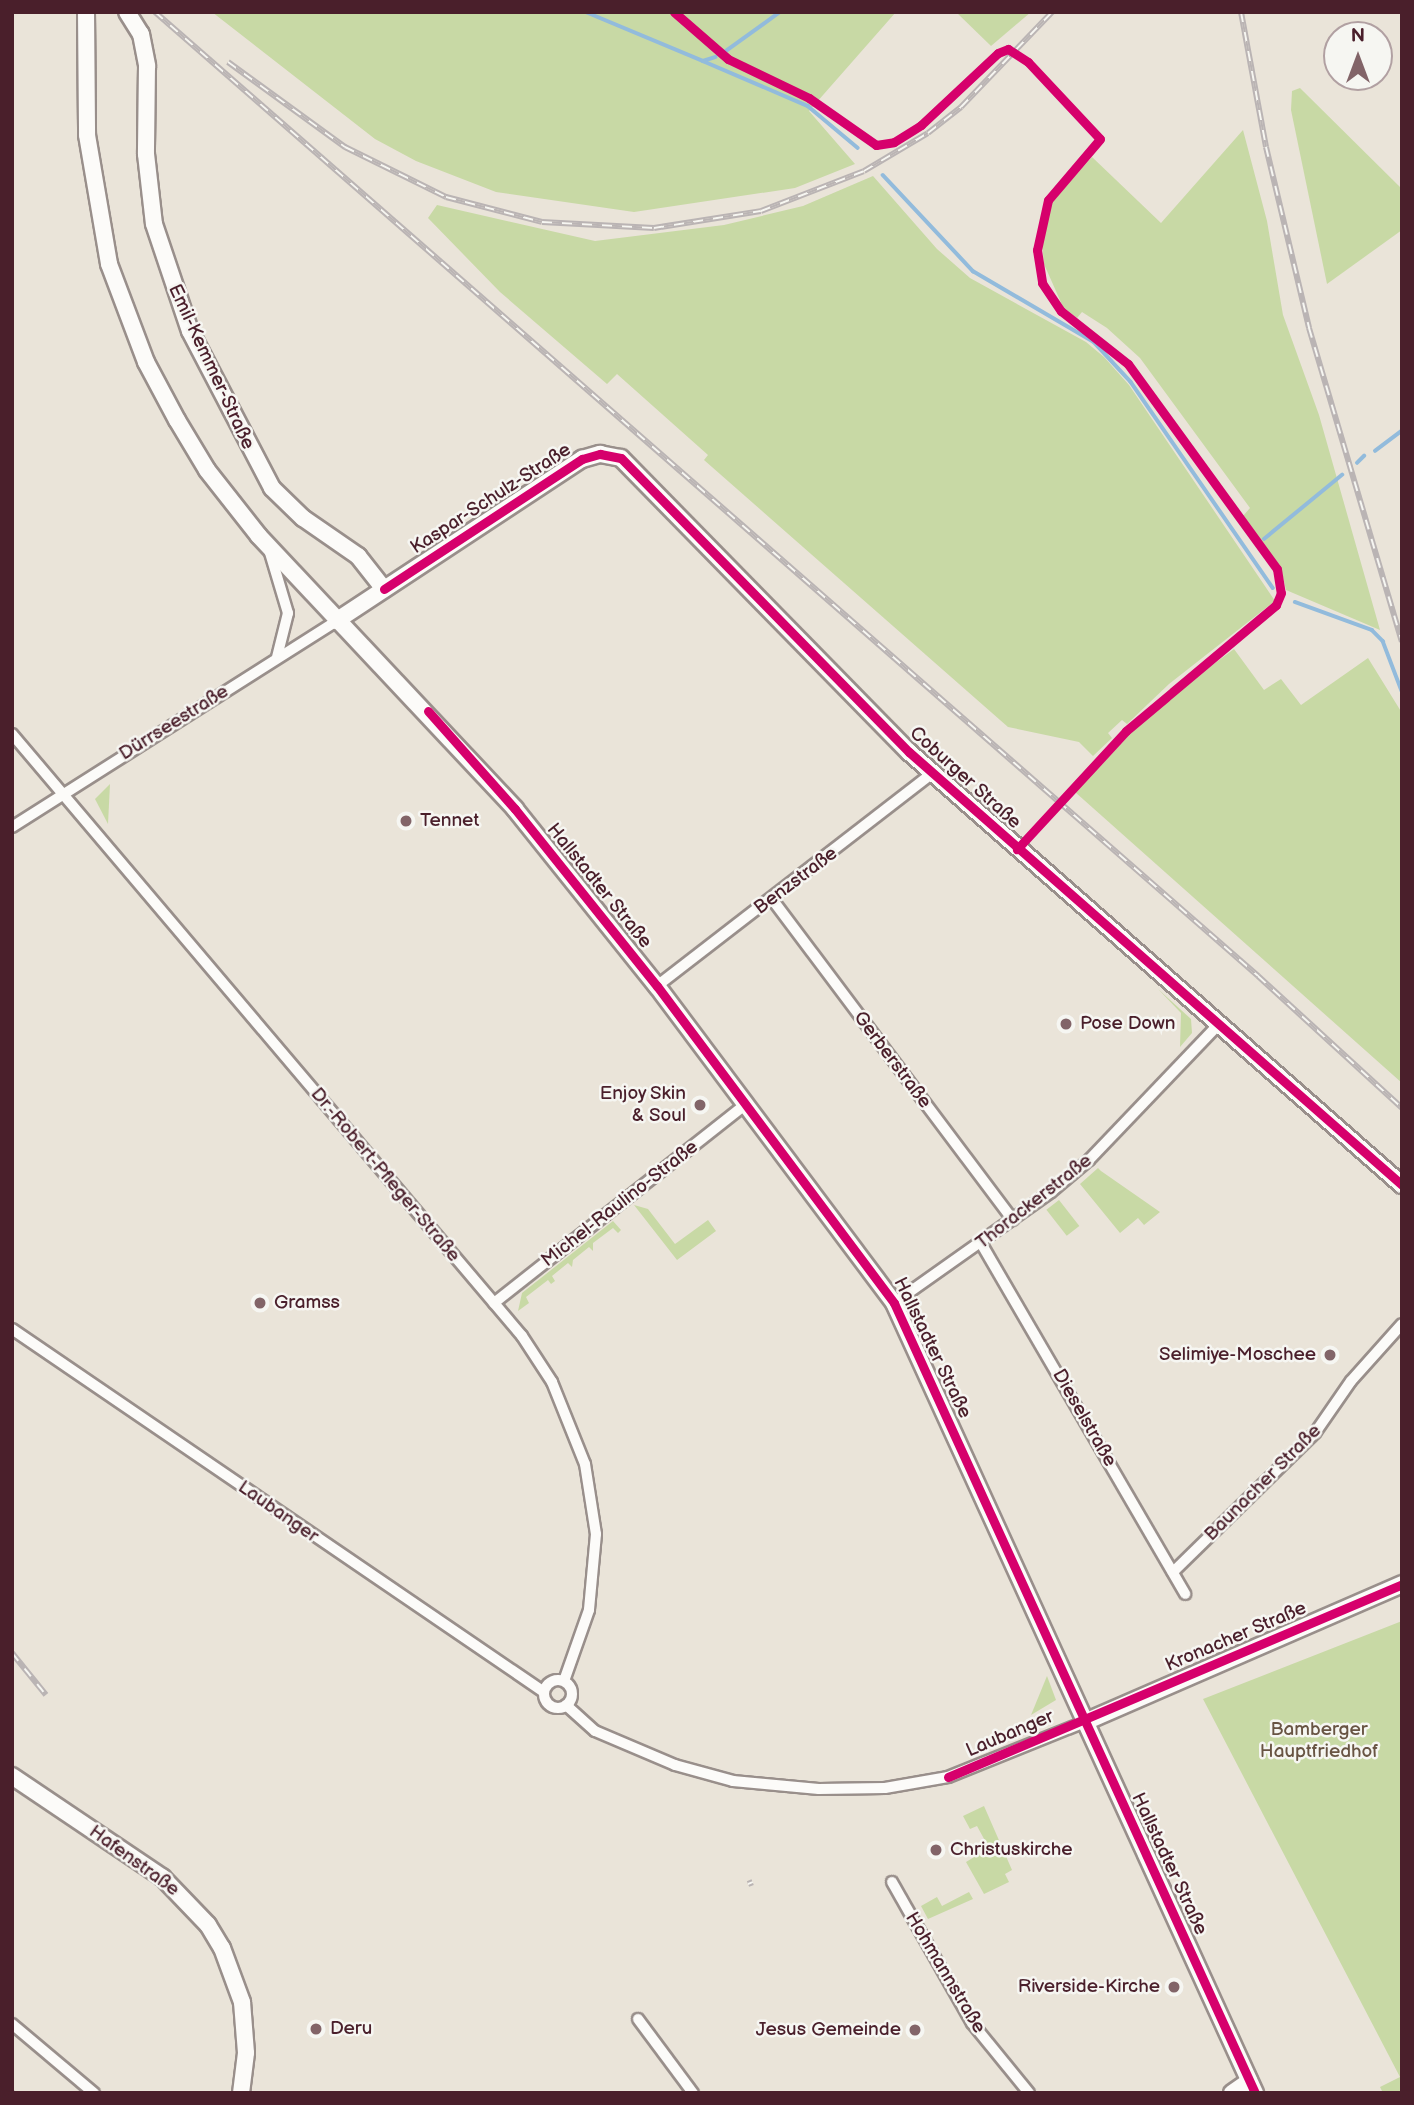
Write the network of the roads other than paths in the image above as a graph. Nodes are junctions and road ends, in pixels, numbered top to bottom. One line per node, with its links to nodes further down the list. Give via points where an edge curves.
1 (86, 12): 4 (street, Hallstadter Straße, via 91,175 110,264 154,379 207,470)
2 (127, 12): 5 (street, Emil-Kemmer-Straße, via 145,47 146,154 154,224 190,331 272,488 303,518 358,556)
3 (621, 458): 5 (street, Kaspar-Schulz-Straße, via 600,454 582,459); 9 (street, Coburger Straße)
4 (268, 546): 6 (street, Hallstadter Straße); 7 (street, via 288,613)
5 (384, 589): 6 (street, Kaspar-Schulz-Straße)
6 (337, 621): 7 (street, Dürrseestraße); 13 (street, Hallstadter Straße, via 428,711 498,790)
7 (277, 657): 10 (street, Dürrseestraße)
8 (12, 734): 10 (street, Dr.-Robert-Pfleger-Straße)
9 (933, 773): 12 (street, Benzstraße); 14 (street, Coburger Straße)
10 (63, 794): 11 (street, Dürrseestraße); 19 (street, Dr.-Robert-Pfleger-Straße)
11 (12, 827)
12 (772, 899): 13 (street, Benzstraße); 17 (street, Gerberstraße)
13 (657, 986): 15 (street, Hallstadter Straße)
14 (1219, 1024): 16 (street, Coburger Straße); 17 (street, Thorackerstraße, via 1094,1155)
15 (746, 1104): 19 (street, Michel-Raulino-Straße); 20 (street, Hallstadter Straße)
16 (1402, 1185)
17 (1013, 1220): 18 (street, Thorackerstraße)
18 (981, 1243): 20 (street, Thorackerstraße); 23 (street, Dieselstraße)
19 (494, 1303): 26 (street, Dr.-Robert-Pfleger-Straße, via 552,1382 588,1476 596,1534 594,1579 581,1643)
20 (894, 1303): 29 (street, Hallstadter Straße)
21 (1402, 1324): 23 (street, Baunacher Straße, via 1351,1381 1315,1433)
22 (12, 1329): 27 (street, Laubanger)
23 (1173, 1572): 25 (street, Dieselstraße)
24 (1402, 1584): 29 (street, Kronacher Straße)
25 (1185, 1594)
26 (564, 1681): 27 (street, via 549,1682); 28 (street, via 572,1692)
27 (544, 1692): 28 (street, Laubanger, via 553,1707)
28 (566, 1705): 29 (street, Laubanger, via 607,1737 675,1765 733,1781 819,1789 885,1788 948,1777)
29 (1084, 1722): 34 (street, Hallstadter Straße)
30 (12, 1776): 36 (street, Hafenstraße, via 162,1877 208,1925 222,1948 242,2002 246,2053)
31 (892, 1882): 38 (street, Hohmannstraße, via 947,1983)
32 (638, 2019): 37 (street)
33 (12, 2024): 35 (street)
34 (1252, 2087): 39 (street)
35 (94, 2093)
36 (241, 2093)
37 (693, 2093)
38 (1029, 2093)
39 (1232, 2093)

